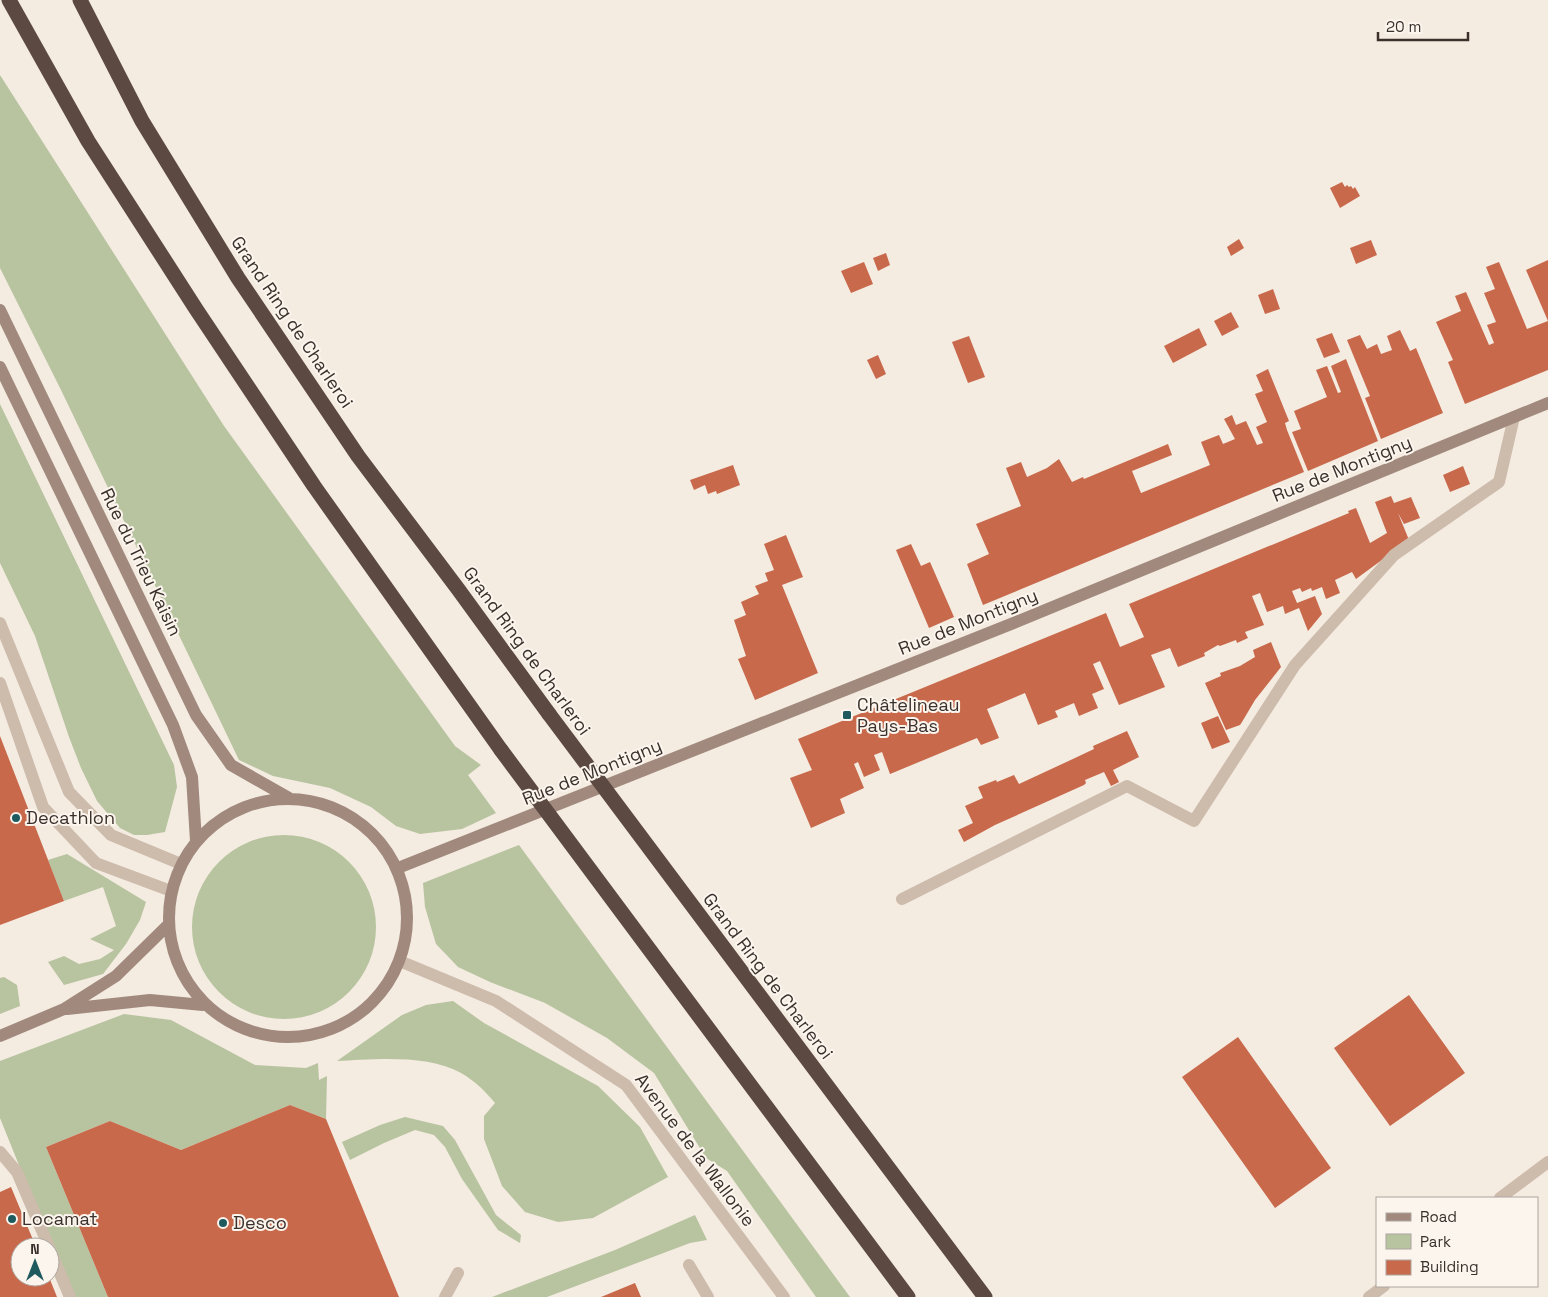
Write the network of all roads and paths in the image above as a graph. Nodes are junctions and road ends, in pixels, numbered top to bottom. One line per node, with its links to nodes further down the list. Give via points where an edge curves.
1 (9, 0): 32 (highway, bridge, via 88,140 314,486 501,750)
2 (80, 0): 33 (highway, Grand Ring de Charleroi, bridge, via 142,120 238,278 358,456)
3 (0, 310): 9 (main road, Rue du Trieu Kaisin, via 196,714 231,764)
4 (0, 367): 10 (main road, via 173,725 192,776)
5 (1548, 403): 6 (main road, Rue de Montigny)
6 (1514, 417): 12 (main road, Rue de Montigny, via 1012,624); 14 (street, via 1499,482 1394,555 1295,664 1194,821 1127,786)
7 (0, 623): 11 (street, via 69,792 110,835)
8 (0, 683): 13 (street, via 43,807 96,862)
9 (289, 798): 10 (main road, via 238,809); 12 (main road, via 334,806 372,831)
10 (196, 840): 11 (main road)
11 (181, 864): 13 (main road)
12 (398, 868): 16 (main road, via 410,914)
13 (171, 891): 15 (main road)
14 (902, 898)
15 (168, 925): 17 (main road, via 178,968); 18 (main road, via 116,976)
16 (402, 962): 17 (main road, via 367,1010 314,1036 255,1034); 31 (street, Avenue de la Wallonie, via 496,1001 626,1084)
17 (203, 1004): 18 (main road, via 150,1000)
18 (64, 1009): 19 (main road)
19 (0, 1036)
20 (0, 1152): 23 (street, via 17,1172)
21 (1548, 1162): 22 (street)
22 (1501, 1197)
23 (44, 1237)
24 (688, 1265): 30 (street)
25 (458, 1272): 29 (street)
26 (60, 1274): 28 (street)
27 (1383, 1287): 34 (street)
28 (70, 1297)
29 (445, 1297)
30 (708, 1297)
31 (784, 1297)
32 (908, 1297)
33 (984, 1297)
34 (1369, 1297)

